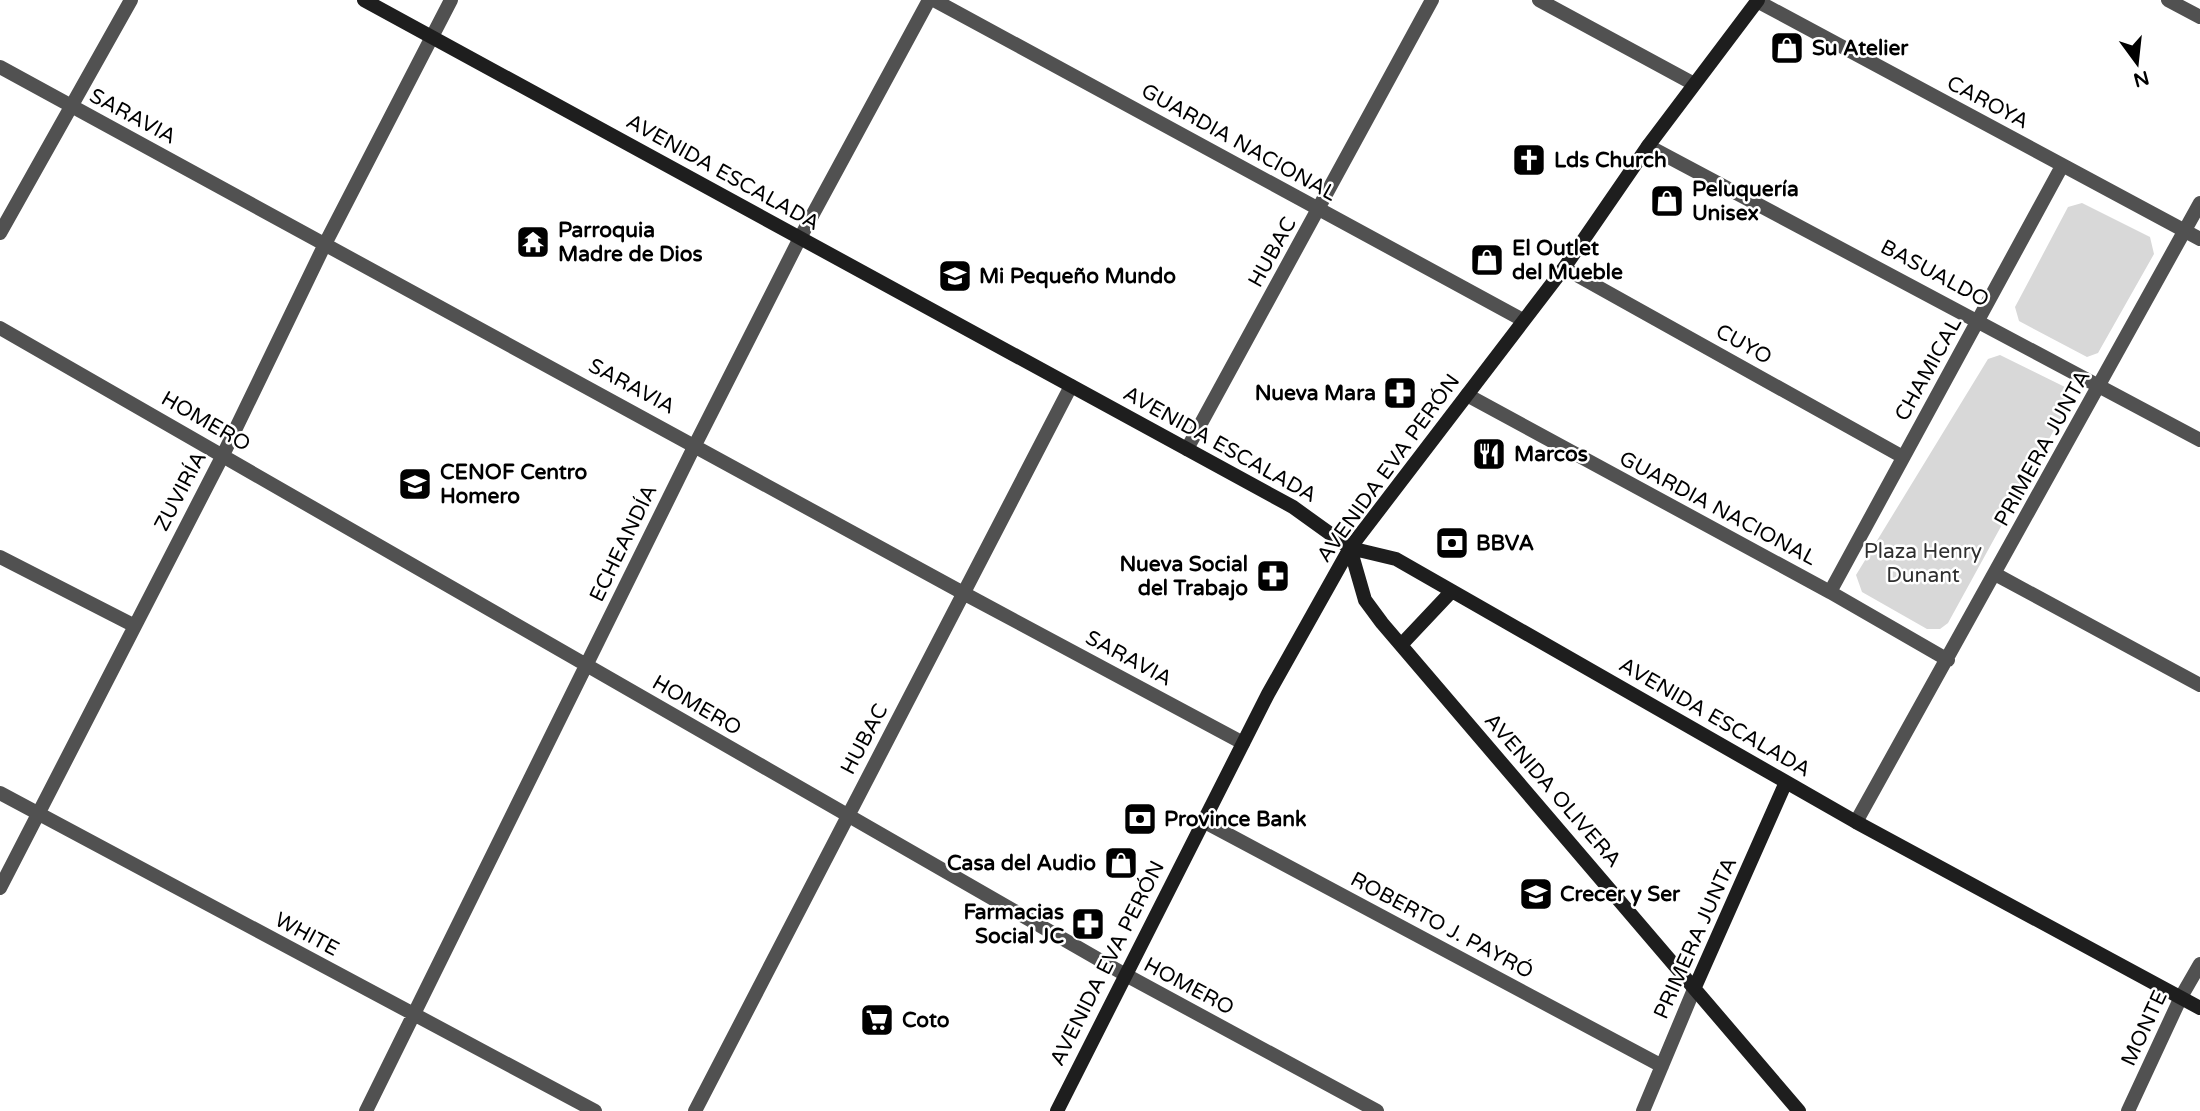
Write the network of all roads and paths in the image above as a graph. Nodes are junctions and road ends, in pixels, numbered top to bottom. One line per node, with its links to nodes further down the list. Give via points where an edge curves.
1 (131, 0): 13 (street)
2 (364, 0): 10 (main road, AVENIDA ESCALADA)
3 (451, 0): 10 (street, ZUVIRÍA)
4 (932, 0): 17 (street, GUARDIA NACIONAL); 20 (street, ECHEANDÍA)
5 (1432, 0): 17 (street, HUBAC)
6 (1539, 0): 12 (street)
7 (2168, 0): 9 (street)
8 (1758, 1): 12 (main road, AVENIDA EVA PERÓN); 15 (street, CAROYA)
9 (2200, 17)
10 (431, 36): 20 (main road, AVENIDA ESCALADA); 22 (street, ZUVIRÍA)
11 (0, 67): 13 (street, SARAVIA)
12 (1693, 84): 14 (main road, AVENIDA EVA PERÓN)
13 (72, 106): 19 (street); 22 (street, SARAVIA)
14 (1648, 146): 23 (main road, AVENIDA EVA PERÓN); 25 (street, BASUALDO)
15 (2062, 166): 18 (street, CAROYA); 25 (street, CHAMICAL)
16 (2200, 204): 18 (street, PRIMERA JUNTA)
17 (1320, 210): 24 (street, GUARDIA NACIONAL); 32 (street, HUBAC)
18 (2185, 231): 21 (street, CAROYA); 27 (street, PRIMERA JUNTA)
19 (0, 233)
20 (800, 238): 28 (main road, AVENIDA ESCALADA); 31 (street, ECHEANDÍA)
21 (2200, 239)
22 (325, 244): 31 (street, SARAVIA); 33 (street, ZUVIRÍA)
23 (1564, 268): 24 (main road, AVENIDA EVA PERÓN); 34 (street, CUYO)
24 (1524, 320): 29 (main road, AVENIDA EVA PERÓN)
25 (1979, 320): 27 (street, BASUALDO); 34 (street, CHAMICAL)
26 (0, 328): 33 (street, HOMERO)
27 (2101, 385): 30 (street, BASUALDO); 37 (street, PRIMERA JUNTA)
28 (1071, 386): 32 (main road, AVENIDA ESCALADA); 40 (street, HUBAC)
29 (1466, 396): 35 (main road, AVENIDA EVA PERÓN); 39 (street, GUARDIA NACIONAL)
30 (2200, 440)
31 (695, 444): 40 (street, SARAVIA); 44 (street, ECHEANDÍA)
32 (1187, 449): 35 (main road, AVENIDA ESCALADA, via 1293,507)
33 (222, 455): 41 (street, ZUVIRÍA); 44 (street, HOMERO)
34 (1903, 457): 39 (street, CHAMICAL)
35 (1350, 548): 38 (main road, AVENIDA ESCALADA, via 1396,559); 42 (main road, AVENIDA OLIVERA, via 1365,600); 46 (main road, AVENIDA EVA PERÓN)
36 (0, 557): 41 (street)
37 (1995, 574): 43 (street, PRIMERA JUNTA); 45 (street)
38 (1451, 592): 42 (main road); 47 (main road, AVENIDA ESCALADA)
39 (1830, 593): 43 (street, GUARDIA NACIONAL)
40 (965, 594): 46 (street, SARAVIA); 50 (street, HUBAC)
41 (133, 625): 49 (street, ZUVIRÍA)
42 (1401, 645): 56 (main road, AVENIDA OLIVERA)
43 (1948, 660): 52 (street, PRIMERA JUNTA)
44 (587, 666): 50 (street, HOMERO); 59 (street, ECHEANDÍA)
45 (2200, 685)
46 (1243, 743): 51 (main road, AVENIDA EVA PERÓN)
47 (1786, 782): 52 (main road, AVENIDA ESCALADA); 56 (main road, PRIMERA JUNTA)
48 (0, 793): 49 (street, WHITE)
49 (38, 813): 53 (street, ZUVIRÍA); 59 (street, WHITE)
50 (848, 815): 55 (street, HOMERO); 63 (street, HUBAC)
51 (1203, 821): 55 (main road, AVENIDA EVA PERÓN); 60 (street, ROBERTO J. PAYRÓ)
52 (1856, 822): 57 (main road, AVENIDA ESCALADA)
53 (0, 888)
54 (2200, 964): 57 (street, MONTE)
55 (1124, 974): 64 (main road, AVENIDA EVA PERÓN); 65 (street, HOMERO)
56 (1695, 987): 60 (street, PRIMERA JUNTA); 67 (main road, AVENIDA OLIVERA)
57 (2181, 997): 58 (main road, AVENIDA ESCALADA); 68 (street, MONTE)
58 (2200, 1008)
59 (414, 1015): 61 (street, ECHEANDÍA); 62 (street, WHITE)
60 (1662, 1066): 66 (street, PRIMERA JUNTA)
61 (366, 1111)
62 (595, 1111)
63 (695, 1111)
64 (1057, 1111)
65 (1377, 1111)
66 (1643, 1111)
67 (1800, 1111)
68 (2128, 1111)

